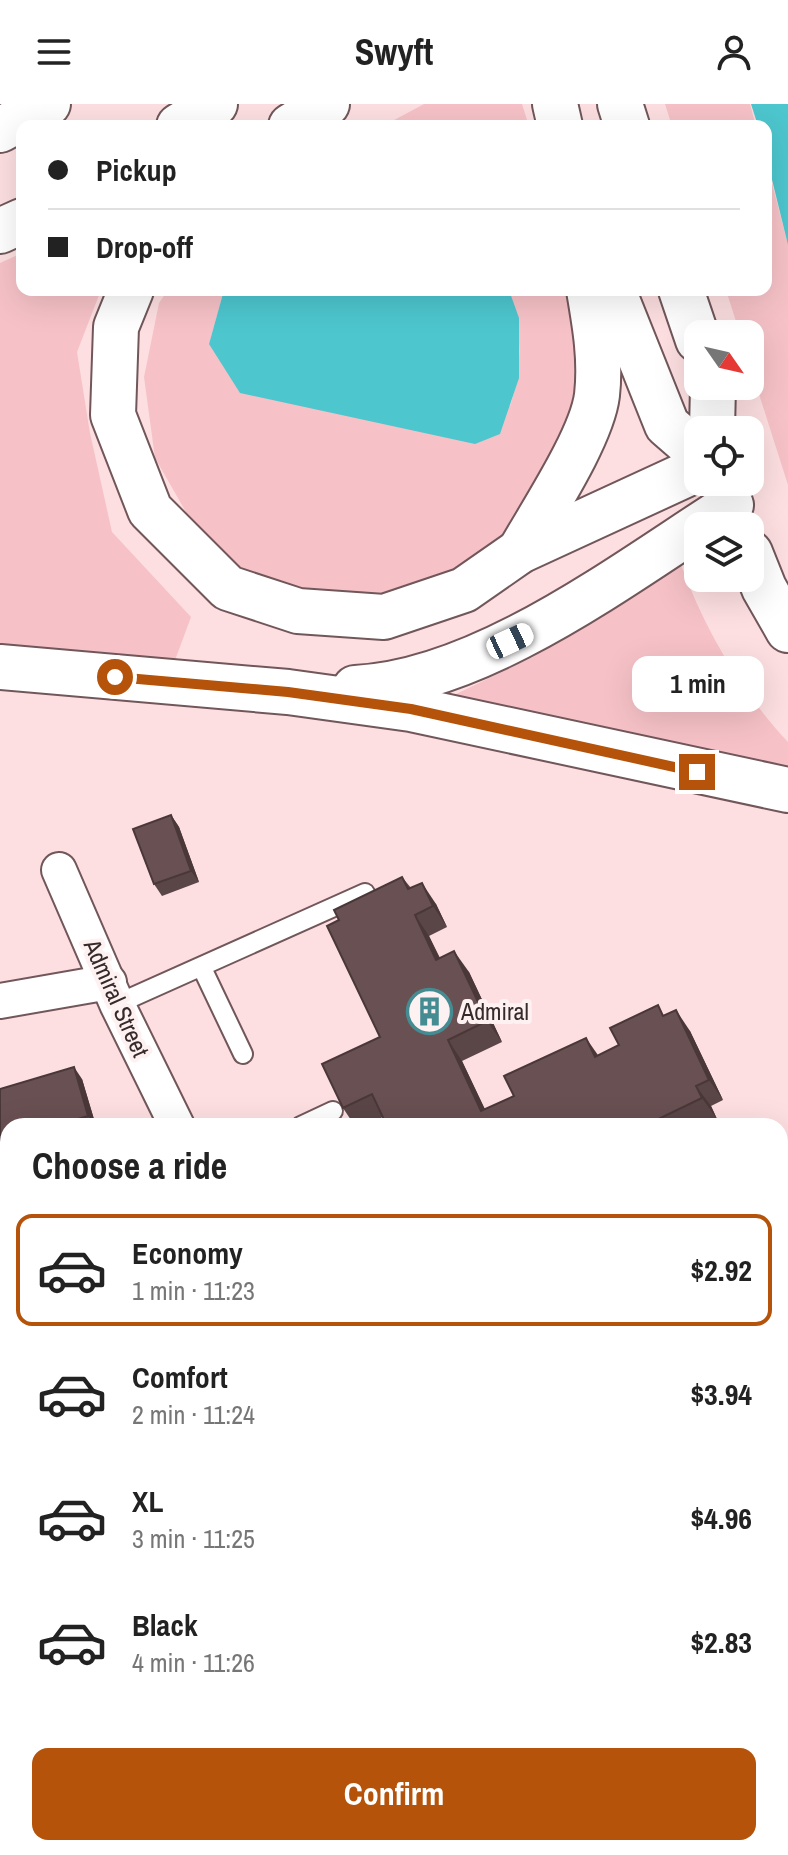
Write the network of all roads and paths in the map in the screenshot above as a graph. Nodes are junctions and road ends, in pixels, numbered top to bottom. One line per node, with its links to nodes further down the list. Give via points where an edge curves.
1 (48, 104): 4 (main road)
2 (215, 104): 5 (main road)
3 (327, 104): 6 (main road)
4 (18, 120)
5 (189, 120)
6 (301, 120)
7 (129, 296): 15 (main road, via 116,327 113,415 150,510 228,588 298,611 384,617 464,590)
8 (590, 296): 15 (main road, via 598,346 597,398 586,432)
9 (615, 296): 12 (main road, via 667,425)
10 (683, 296): 11 (main road)
11 (691, 320)
12 (684, 440)
13 (684, 475): 15 (main road)
14 (731, 504): 19 (main road, via 537,628 455,666 371,688)
15 (520, 551)
16 (764, 588): 17 (main road)
17 (788, 630)
18 (0, 667): 19 (main road)
19 (288, 692): 20 (main road, via 411,709)
20 (788, 790)
21 (59, 870): 24 (street, Admiral Street)
22 (365, 893): 23 (lane)
23 (202, 968): 24 (lane); 26 (lane)
24 (113, 993): 25 (street); 28 (street, Admiral Street)
25 (0, 1001)
26 (243, 1054)
27 (333, 1111): 29 (lane)
28 (173, 1118)
29 (318, 1118)

